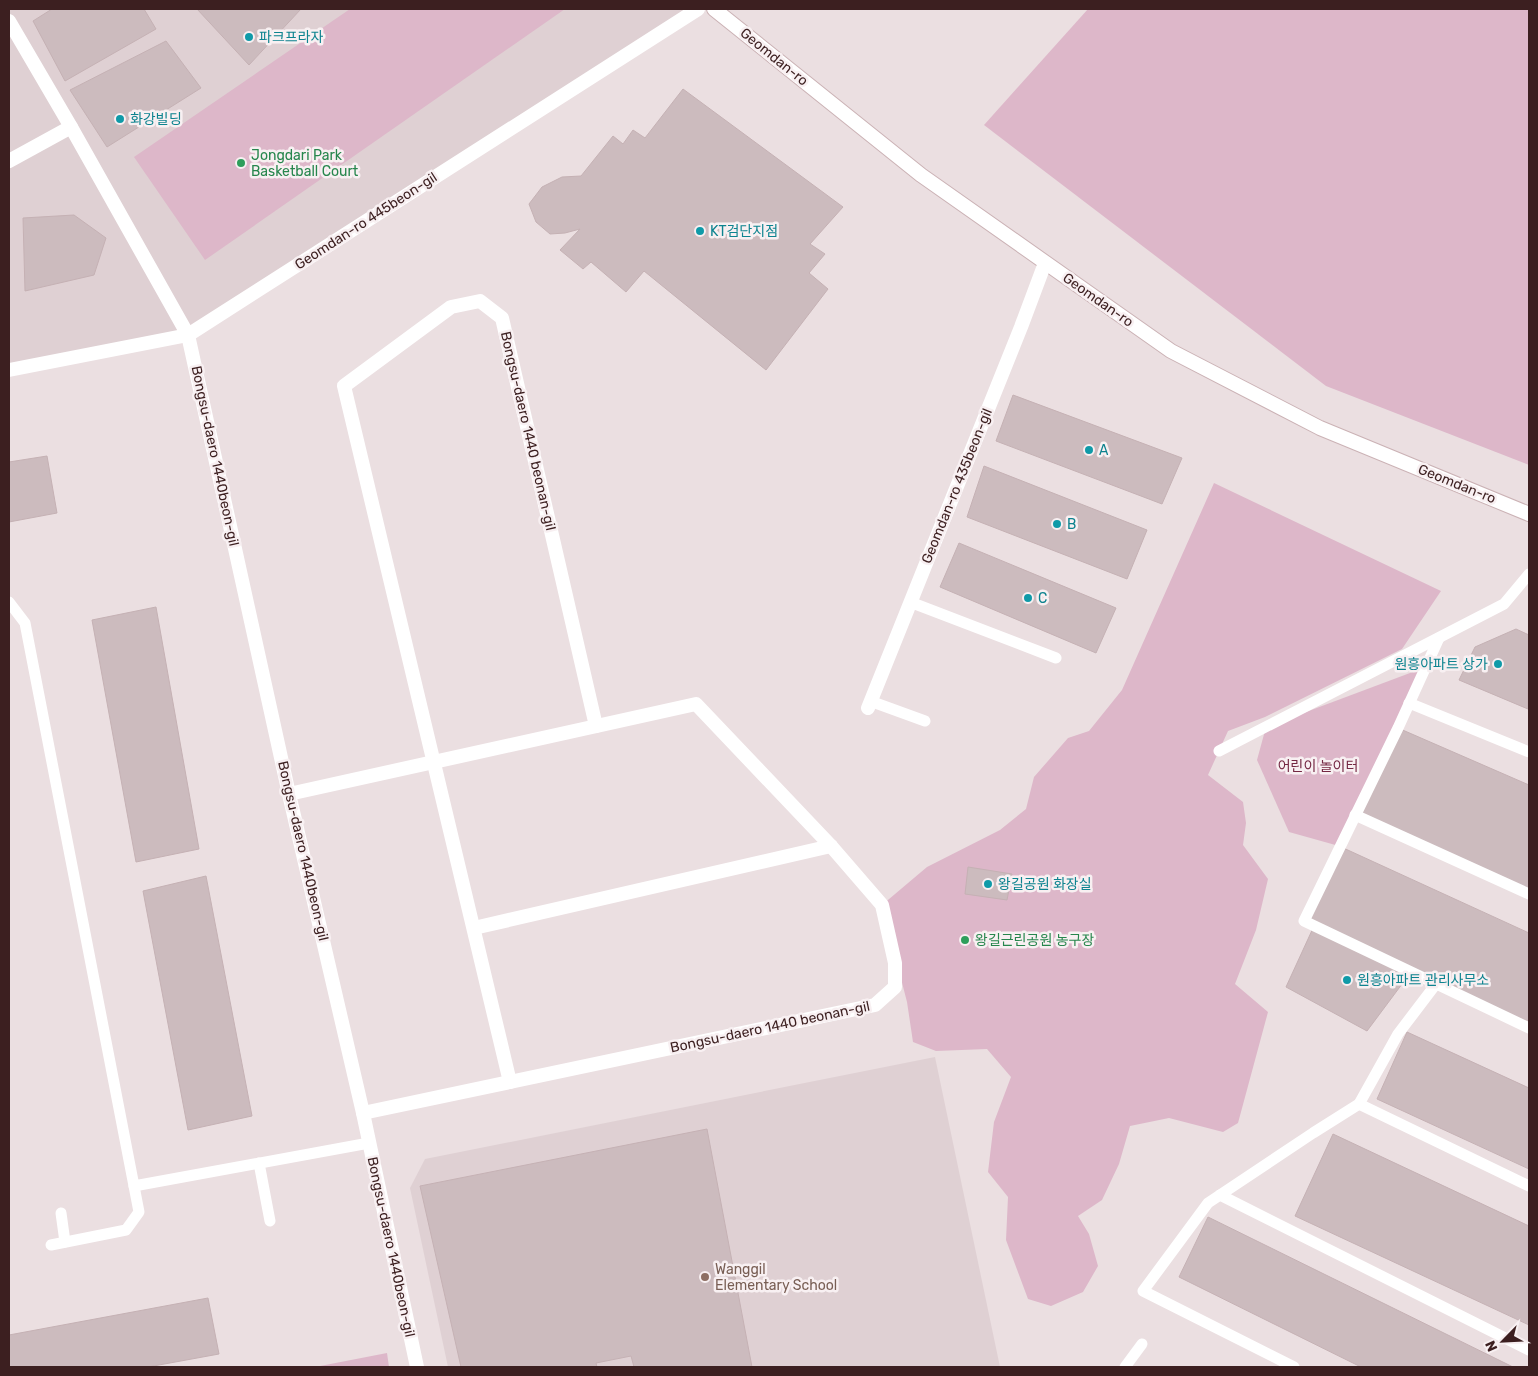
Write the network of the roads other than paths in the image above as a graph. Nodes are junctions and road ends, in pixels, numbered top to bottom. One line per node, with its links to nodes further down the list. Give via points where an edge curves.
1 (698, 9): 7 (street, Geomdan-ro 445beon-gil)
2 (714, 9): 6 (street, Geomdan-ro, via 921,175)
3 (9, 21): 4 (street, Bongsu-daero 1440beon-gil)
4 (71, 127): 5 (street); 7 (street, Bongsu-daero 1440beon-gil)
5 (9, 161)
6 (1045, 263): 9 (street, Geomdan-ro, via 1171,351 1312,424); 12 (street, Geomdan-ro 435beon-gil)
7 (188, 335): 8 (street, Geomdan-ro 445beon-gil); 22 (street, Bongsu-daero 1440beon-gil)
8 (9, 370)
9 (1529, 514)
10 (1529, 574): 13 (lane, via 1504,604)
11 (9, 602): 34 (lane, via 25,623)
12 (910, 602): 14 (lane); 16 (street, Geomdan-ro 435beon-gil)
13 (1439, 638): 15 (lane); 19 (lane)
14 (1056, 658)
15 (1409, 702): 20 (lane); 23 (lane)
16 (869, 704): 17 (lane)
17 (925, 721)
18 (596, 726): 21 (street, Bongsu-daero 1440 beonan-gil); 21 (street, Bongsu-daero 1440 beonan-gil, via 502,318 480,301 451,306 344,386); 24 (street, Bongsu-daero 1440 beonan-gil, via 696,704)
19 (1219, 751)
20 (1529, 752)
21 (434, 762): 22 (street, Bongsu-daero 1440 beonan-gil); 26 (street, Bongsu-daero 1440 beonan-gil)
22 (289, 794): 31 (street, Bongsu-daero 1440beon-gil)
23 (1355, 815): 25 (lane); 27 (lane, via 1304,921)
24 (831, 846): 26 (street); 29 (street, Bongsu-daero 1440 beonan-gil, via 882,905 895,963 895,987 875,1005)
25 (1529, 894)
26 (474, 928): 29 (street, Bongsu-daero 1440 beonan-gil)
27 (1436, 984): 28 (lane); 30 (lane, via 1398,1034)
28 (1529, 1028)
29 (510, 1082): 31 (street, Bongsu-daero 1440 beonan-gil)
30 (1359, 1104): 35 (lane); 36 (lane)
31 (363, 1113): 32 (street, Bongsu-daero 1440beon-gil)
32 (369, 1144): 33 (lane); 43 (street, Bongsu-daero 1440beon-gil)
33 (259, 1163): 34 (lane); 38 (lane)
34 (134, 1186): 39 (lane, via 139,1212 126,1230)
35 (1529, 1186)
36 (1220, 1195): 42 (lane); 45 (lane, via 1208,1203 1143,1291)
37 (61, 1213): 39 (lane)
38 (270, 1221)
39 (65, 1242): 40 (lane)
40 (51, 1245)
41 (1142, 1344): 44 (lane)
42 (1529, 1350)
43 (416, 1367)
44 (1124, 1367)
45 (1294, 1367)

